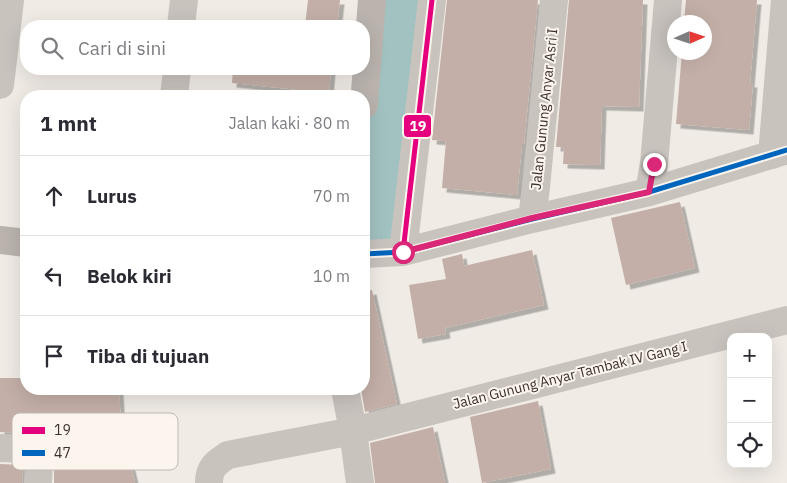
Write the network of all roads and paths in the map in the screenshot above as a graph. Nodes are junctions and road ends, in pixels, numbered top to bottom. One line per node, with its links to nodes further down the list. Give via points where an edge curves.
1 (10, 0): 12 (street)
2 (184, 0): 8 (street)
3 (372, 0): 9 (street)
4 (432, 0): 20 (street)
5 (554, 0): 17 (street, Jalan Gunung Anyar Asri I)
6 (668, 0): 16 (street)
7 (786, 0): 15 (street)
8 (182, 20)
9 (370, 26)
10 (176, 75): 13 (street)
11 (366, 75): 14 (street)
12 (0, 85)
13 (175, 90)
14 (365, 90)
15 (779, 153): 16 (street)
16 (649, 192): 17 (street)
17 (532, 218): 20 (street)
18 (0, 240): 19 (street)
19 (20, 242)
20 (403, 252): 21 (street)
21 (370, 254)
22 (787, 320): 24 (street, Jalan Gunung Anyar Tambak IV Gang I)
23 (346, 395): 24 (street)
24 (353, 431): 27 (street, Jalan Gunung Anyar Tambak IV Gang I, via 228,455 209,474); 28 (street)
25 (38, 470): 26 (street)
26 (38, 483)
27 (209, 483)
28 (360, 483)

